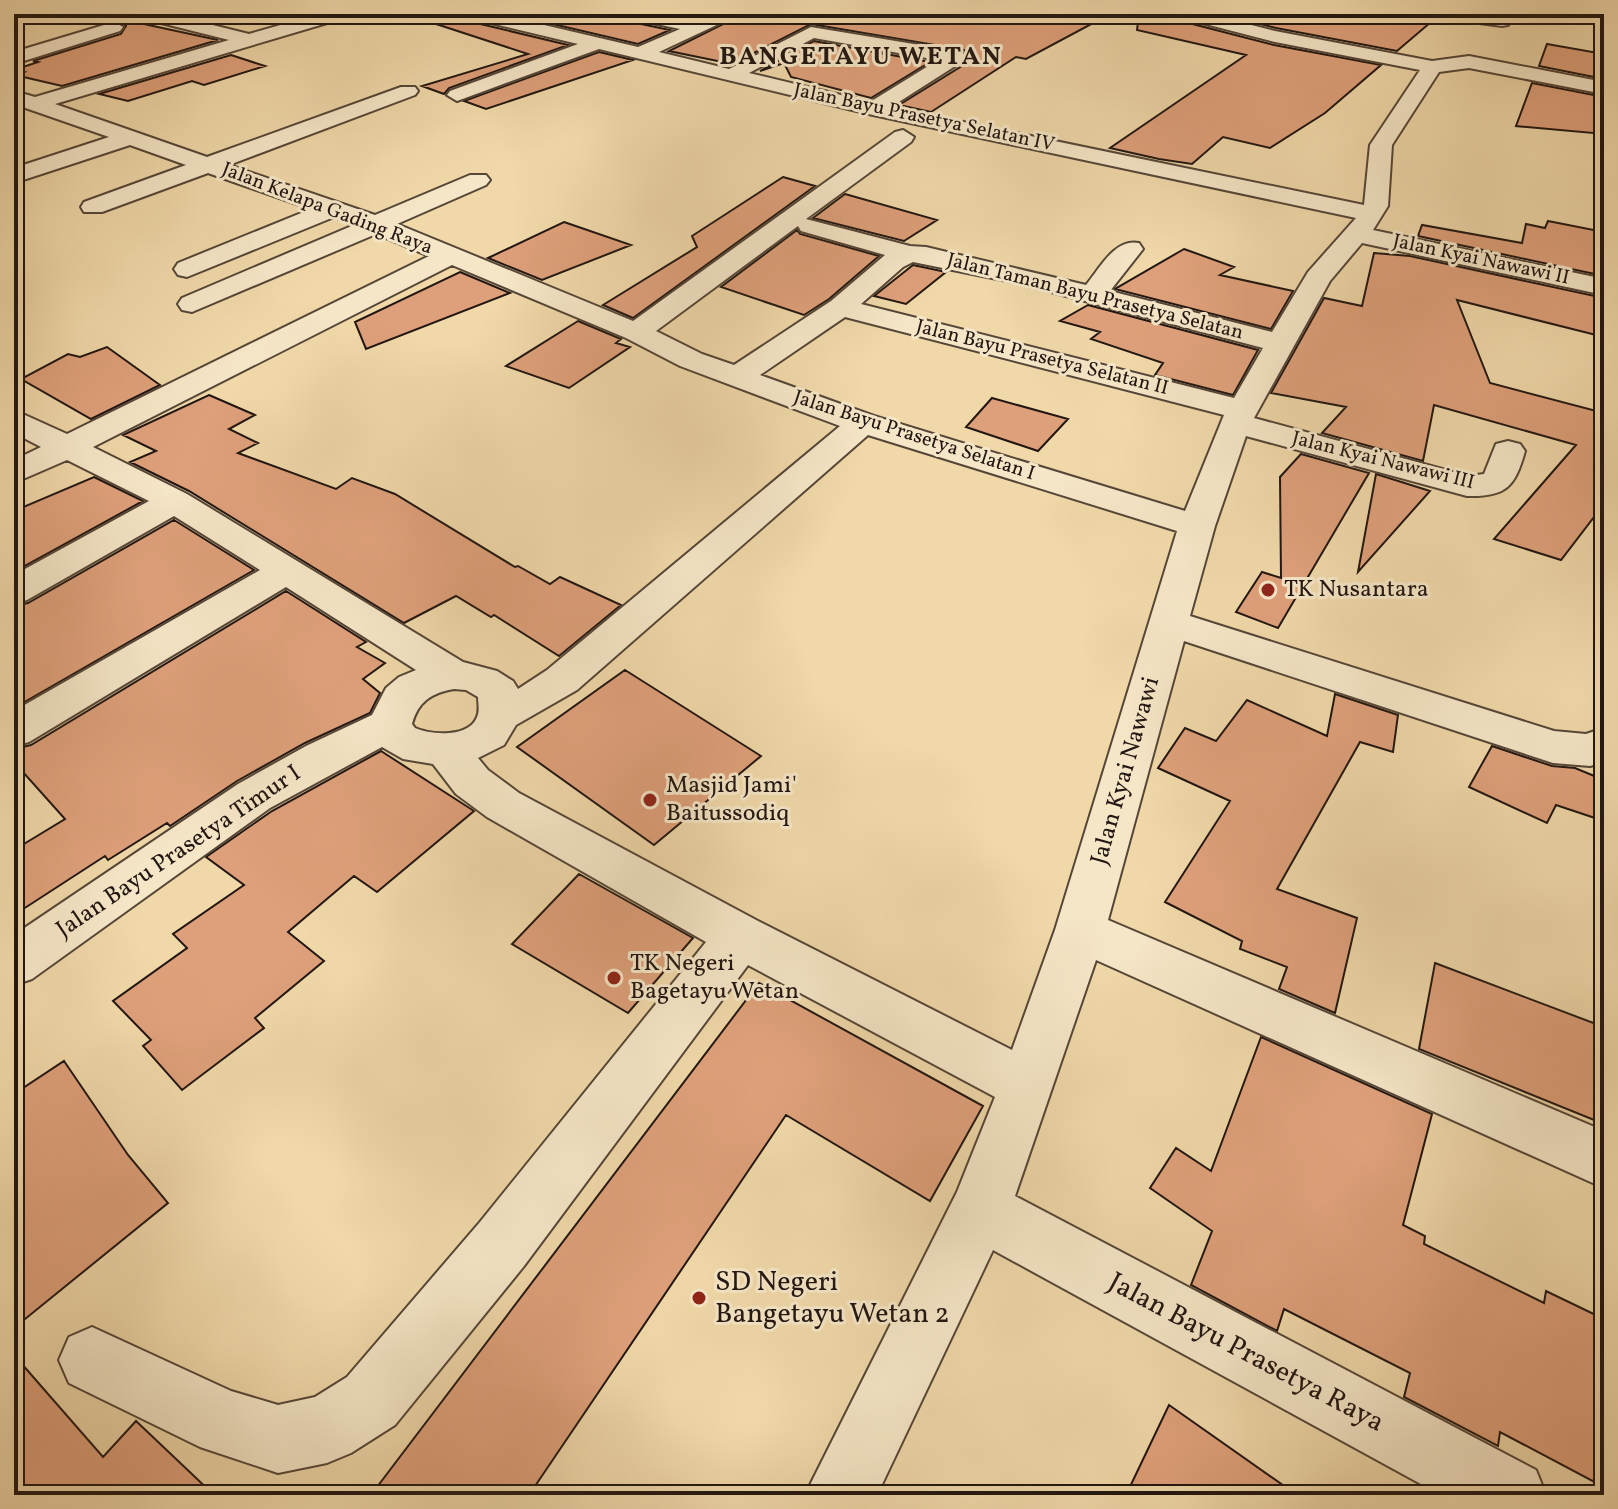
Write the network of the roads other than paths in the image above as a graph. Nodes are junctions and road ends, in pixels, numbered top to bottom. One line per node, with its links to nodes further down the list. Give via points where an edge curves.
1 (147, 14): 14 (street)
2 (298, 14): 10 (street)
3 (338, 14): 10 (street)
4 (475, 14): 16 (street, Jalan Bayu Prasetya Selatan IV)
5 (634, 14): 13 (street)
6 (731, 14): 13 (street)
7 (1188, 14): 24 (street)
8 (1449, 14): 9 (street, via 1502,21)
9 (1507, 14)
10 (320, 19): 12 (street); 14 (street)
11 (114, 27): 22 (street)
12 (355, 28)
13 (698, 28): 20 (street)
14 (249, 40): 17 (street); 18 (street)
15 (171, 42): 18 (street)
16 (598, 43): 20 (street, Jalan Bayu Prasetya Selatan IV); 31 (street)
17 (280, 49)
18 (212, 51): 25 (street)
19 (773, 52): 21 (street); 27 (street); 28 (street, via 816,28 956,57)
20 (641, 53): 27 (street, Jalan Bayu Prasetya Selatan IV)
21 (803, 57)
22 (14, 58)
23 (110, 58): 25 (street)
24 (1432, 67): 29 (street, via 1469,62); 42 (street, via 1381,145 1377,205)
25 (153, 70): 32 (street)
26 (893, 74): 28 (street)
27 (732, 75): 33 (street, Jalan Bayu Prasetya Selatan IV)
28 (923, 80): 33 (street)
29 (1604, 88)
30 (408, 91): 36 (street)
31 (457, 95)
32 (24, 99): 34 (street, Jalan Kelapa Gading Raya)
33 (873, 109): 42 (street, Jalan Bayu Prasetya Selatan IV)
34 (132, 137): 36 (street, Jalan Kelapa Gading Raya); 37 (street)
35 (903, 137): 52 (street)
36 (211, 166): 39 (street); 40 (street, Jalan Kelapa Gading Raya)
37 (14, 176)
38 (478, 180): 41 (street)
39 (93, 207)
40 (333, 209): 41 (street, Jalan Kelapa Gading Raya); 47 (street)
41 (374, 224): 46 (street, Jalan Kelapa Gading Raya); 50 (street)
42 (1365, 224): 48 (street, Jalan Kyai Nawawi II); 53 (street, Jalan Kyai Nawawi, via 1318,278)
43 (810, 226): 45 (street, Jalan Taman Bayu Prasetya Selatan)
44 (1130, 249): 49 (street)
45 (909, 254): 49 (street, Jalan Taman Bayu Prasetya Selatan); 51 (street)
46 (450, 256): 52 (street, Jalan Kelapa Gading Raya); 58 (street)
47 (187, 269)
48 (1604, 287)
49 (1092, 295): 53 (street, Jalan Taman Bayu Prasetya Selatan)
50 (192, 304)
51 (841, 307): 54 (street); 55 (street, Jalan Bayu Prasetya Selatan II)
52 (636, 332): 54 (street, Jalan Bayu Prasetya Selatan I)
53 (1280, 343): 55 (street, Jalan Kyai Nawawi)
54 (737, 377): 57 (street, Jalan Bayu Prasetya Selatan I)
55 (1239, 416): 59 (street, Jalan Kyai Nawawi III, via 1467,486 1493,486); 62 (street, Jalan Kyai Nawawi)
56 (14, 420): 58 (street)
57 (863, 423): 62 (street, Jalan Bayu Prasetya Selatan I); 67 (street, via 562,680)
58 (66, 447): 60 (street); 61 (street)
59 (1508, 451)
60 (14, 473)
61 (175, 501): 63 (street); 64 (street)
62 (1197, 526): 65 (street, Jalan Kyai Nawawi)
63 (288, 570): 66 (street); 69 (street)
64 (14, 591)
65 (1169, 623): 70 (street, via 1553,747 1590,750); 72 (street, Jalan Kyai Nawawi)
66 (454, 675): 67 (street, via 487,682 498,691); 68 (street, via 426,681 402,696)
67 (502, 714): 71 (street, via 484,736)
68 (391, 724): 71 (street, via 396,737 409,746); 74 (street, Jalan Bayu Prasetya Timur I, via 254,796)
69 (14, 731)
70 (1604, 744)
71 (447, 751): 73 (street, via 472,782 503,805)
72 (1080, 930): 75 (street, Jalan Kyai Nawawi); 76 (street)
73 (740, 936): 75 (street); 78 (street, via 502,1244 371,1401 327,1429 278,1439 224,1423)
74 (14, 963)
75 (1027, 1086): 77 (street, Jalan Kyai Nawawi)
76 (1604, 1160)
77 (980, 1210): 79 (street, Jalan Kyai Nawawi); 80 (street, Jalan Bayu Prasetya Raya)
78 (92, 1360)
79 (840, 1495)
80 (1511, 1495)

